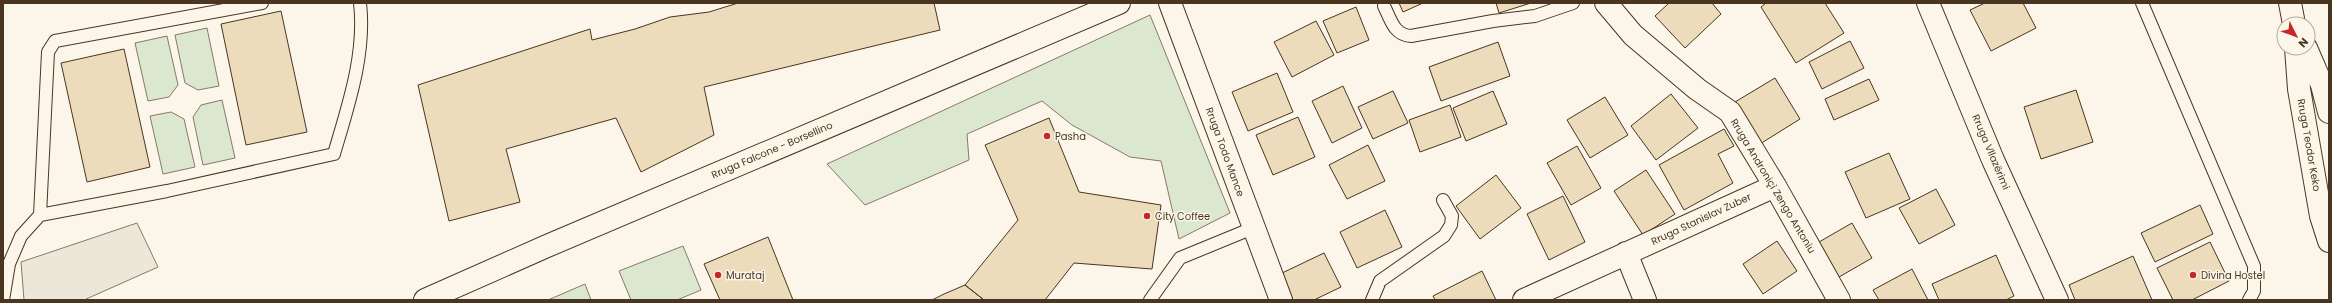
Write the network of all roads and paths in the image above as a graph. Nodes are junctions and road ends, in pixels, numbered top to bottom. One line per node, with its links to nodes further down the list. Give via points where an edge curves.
1 (262, 3): 15 (lane, via 55,41 48,52)
2 (360, 3): 15 (lane, via 362,21 353,88 334,154 167,191)
3 (1119, 3): 20 (street, Rruga Falcone - Borsellino)
4 (1170, 3): 16 (street, Rruga Todo Mance)
5 (1572, 3): 8 (lane, via 1536,16 1411,36 1403,36 1397,32)
6 (1928, 3): 27 (street, Rruga Vllazërimi, via 1993,160)
7 (2142, 3): 28 (lane, via 2254,266 2254,291)
8 (1384, 6)
9 (1614, 7): 13 (street, Rruga Androniçi Zengo Antoniu, via 1633,35 1730,112)
10 (2297, 56): 17 (street, Rruga Teodor Keko, via 2299,89 2321,216)
11 (2309, 56): 12 (street, via 2322,85)
12 (2329, 112)
13 (1775, 186): 18 (street, Rruga Stanislav Zuber); 26 (street, Rruga Androniçi Zengo Antoniu)
14 (1443, 200): 23 (lane, via 1452,216 1452,225 1444,236 1380,281)
15 (40, 215): 19 (lane, via 21,236 9,264)
16 (1253, 228): 21 (lane, via 1180,258); 22 (street, Rruga Todo Mance)
17 (2329, 241)
18 (1626, 253): 24 (street, Rruga Stanislav Zuber); 25 (street)
19 (3, 300)
20 (425, 300)
21 (1150, 300)
22 (1281, 300)
23 (1372, 300)
24 (1524, 300)
25 (1645, 300)
26 (1839, 300)
27 (2058, 300)
28 (2249, 300)

